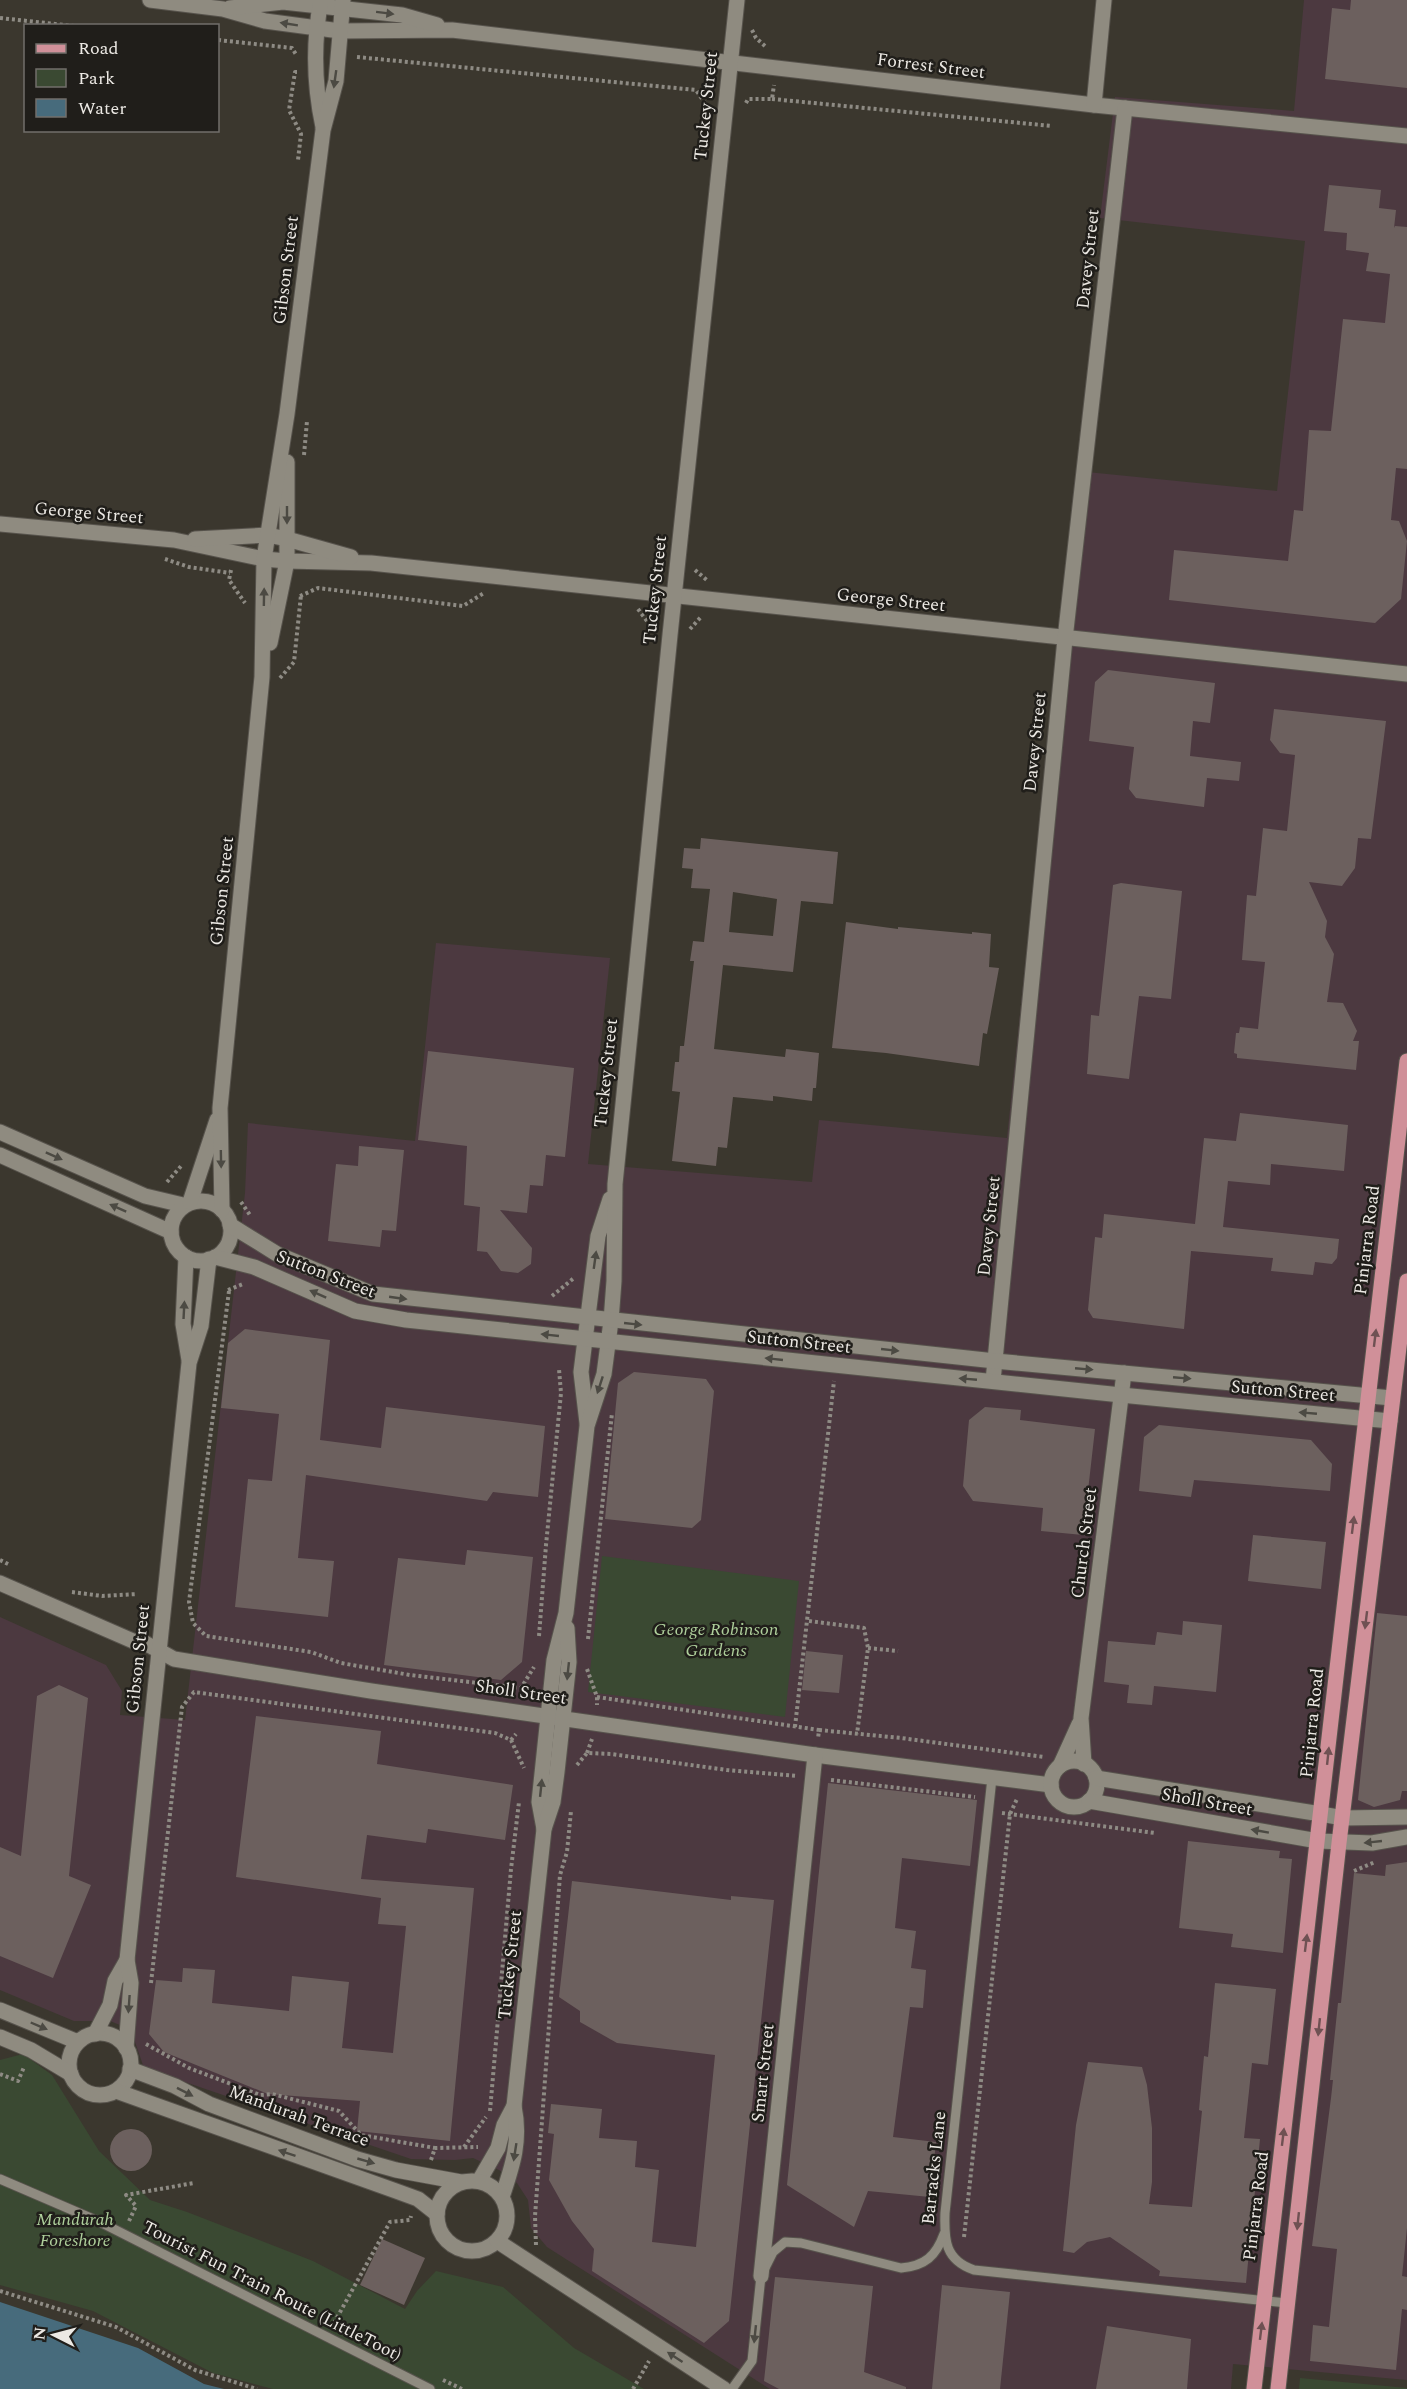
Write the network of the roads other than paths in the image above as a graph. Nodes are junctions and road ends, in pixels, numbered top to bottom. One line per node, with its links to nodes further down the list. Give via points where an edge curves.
1 (150, 0): 6 (street, Forrest Street)
2 (737, 0): 10 (street, Tuckey Street)
3 (1104, 0): 11 (street)
4 (320, 3): 5 (street, Forrest Street); 6 (street, Forrest Street, via 283,2); 7 (street, Gibson Street)
5 (342, 4): 8 (street, Forrest Street, one-way to 8, via 402,15); 9 (street, Gibson Street)
6 (223, 9): 7 (street, Forrest Street, one-way to 6)
7 (316, 29): 9 (street, Forrest Street); 13 (street, Gibson Street, via 316,93)
8 (452, 30): 9 (street, Forrest Street); 10 (street, Forrest Street)
9 (340, 31): 13 (street, Gibson Street, one-way to 13, via 336,81)
10 (731, 62): 11 (street, Forrest Street); 23 (street, Tuckey Street, via 732,113)
11 (1094, 105): 12 (street, Forrest Street)
12 (1125, 108): 14 (street, Forrest Street); 24 (street, Davey Street)
13 (323, 130): 15 (street, Gibson Street)
14 (1407, 136)
15 (287, 414): 17 (street, Gibson Street); 18 (street, Gibson Street, one-way to 18)
16 (0, 524): 19 (street, George Street)
17 (268, 535): 18 (street, George Street); 19 (street, George Street); 20 (street, Gibson Street)
18 (287, 538): 21 (street, Gibson Street); 22 (street, George Street)
19 (174, 540): 20 (street, George Street)
20 (264, 559): 21 (street, George Street); 26 (street, Gibson Street, one-way to 20)
21 (287, 561): 22 (street, George Street); 26 (street, Gibson Street)
22 (371, 563): 23 (street, George Street)
23 (674, 596): 24 (street, George Street); 31 (street, Tuckey Street, via 677,635)
24 (1065, 639): 25 (street, George Street); 43 (street, Davey Street)
25 (1407, 674)
26 (262, 677): 28 (street, Gibson Street)
27 (1407, 1061): 48 (main road, Pinjarra Road, one-way to 27)
28 (220, 1108): 32 (street, Gibson Street); 33 (street, Gibson Street, one-way to 33)
29 (0, 1132): 32 (street, one-way to 32, via 144,1196)
30 (0, 1155): 35 (street, one-way to 30)
31 (615, 1184): 39 (street, Tuckey Street, one-way to 31, via 598,1236); 40 (street, Tuckey Street)
32 (186, 1204): 33 (street, via 208,1202); 35 (street, via 173,1221)
33 (222, 1210): 34 (street)
34 (230, 1225): 37 (street, via 227,1243); 39 (street, Sutton Street, one-way to 39, via 277,1254 373,1294)
35 (171, 1232): 36 (street, via 178,1250)
36 (186, 1257): 37 (street); 44 (street, Gibson Street, one-way to 36, via 183,1324)
37 (212, 1258): 41 (street, Sutton Street, one-way to 37, via 355,1311 254,1267); 44 (street, Gibson Street, via 201,1326)
38 (1407, 1281): 49 (main road)
39 (588, 1319): 40 (street, Sutton Street); 41 (street, Tuckey Street)
40 (611, 1321): 42 (street, Tuckey Street); 43 (street, Sutton Street, one-way to 43)
41 (585, 1339): 42 (street, Sutton Street); 52 (street, Tuckey Street, via 581,1380)
42 (608, 1342): 46 (street, Sutton Street, one-way to 42); 52 (street, Tuckey Street, one-way to 52, via 604,1374)
43 (995, 1361): 45 (street, Sutton Street, one-way to 45); 46 (street, Davey Street)
44 (189, 1363): 54 (street, Gibson Street)
45 (1124, 1373): 47 (street, Church Street); 48 (street, Sutton Street, one-way to 48)
46 (993, 1381): 47 (street, Sutton Street)
47 (1121, 1395): 50 (street, Sutton Street, one-way to 47); 56 (street, Church Street)
48 (1368, 1396): 49 (street, Sutton Street); 50 (main road, Pinjarra Road)
49 (1392, 1398): 51 (main road)
50 (1366, 1419): 51 (street, Sutton Street); 64 (main road, Pinjarra Road, one-way to 50)
51 (1390, 1421): 66 (main road, one-way to 66)
52 (587, 1426): 55 (street, Tuckey Street, via 566,1613 554,1660)
53 (0, 1583): 54 (street, Sholl Street)
54 (158, 1651): 55 (street, Sholl Street, via 192,1662); 70 (street, Gibson Street)
55 (556, 1717): 57 (street, Sholl Street); 79 (street, Tuckey Street, via 539,1802 544,1829)
56 (1081, 1718): 58 (street, Church Street); 59 (street, Church Street)
57 (815, 1755): 60 (street, Sholl Street); 87 (street, Smart Street)
58 (1055, 1762): 59 (street); 62 (street)
59 (1084, 1764): 61 (street)
60 (992, 1778): 62 (street, Sholl Street); 85 (lane, Barracks Lane)
61 (1096, 1778): 63 (street, via 1096,1790); 64 (street, Sholl Street)
62 (1051, 1785): 63 (street, via 1056,1798 1069,1806)
63 (1089, 1801): 68 (street, Sholl Street, one-way to 63)
64 (1321, 1814): 66 (street, Sholl Street); 68 (main road, Pinjarra Road)
65 (1407, 1817): 66 (street, Sholl Street)
66 (1343, 1818): 69 (main road)
67 (1407, 1837): 69 (street, Sholl Street, one-way to 69, via 1372,1844)
68 (1318, 1841): 69 (street, Sholl Street); 88 (main road, Pinjarra Road, one-way to 68)
69 (1339, 1844): 89 (main road, one-way to 89)
70 (127, 1960): 72 (street, Gibson Street); 75 (street, Gibson Street, one-way to 75, via 131,1983)
71 (0, 2010): 74 (street, one-way to 74)
72 (95, 2034): 74 (street); 75 (street, via 112,2036)
73 (0, 2037): 77 (street)
74 (78, 2042): 77 (street, via 70,2057)
75 (126, 2048): 76 (street)
76 (130, 2069): 78 (street); 82 (street, Mandurah Terrace, one-way to 82, via 209,2104 357,2158)
77 (71, 2074): 78 (street, via 75,2083 89,2094)
78 (116, 2091): 84 (street, Mandurah Terrace, one-way to 78, via 418,2199)
79 (514, 2106): 81 (street, Tuckey Street, via 498,2148); 83 (street, Tuckey Street, one-way to 83, via 518,2127 514,2158)
80 (0, 2179): 90 (lane, Tourist Fun Train Route (LittleToot), via 100,2222)
81 (479, 2181): 82 (street); 83 (street)
82 (461, 2182): 84 (street, via 445,2194)
83 (502, 2197): 86 (street, via 507,2220)
84 (437, 2214): 86 (street, via 442,2234 458,2248 478,2251)
85 (944, 2234): 87 (lane, via 930,2260 901,2268 801,2242 785,2242 773,2252); 88 (lane, Barracks Lane, via 955,2259 974,2270)
86 (497, 2241): 91 (street, one-way to 86)
87 (761, 2276): 92 (lane, Smart Street, one-way to 92, via 753,2361)
88 (1265, 2300): 89 (lane, Barracks Lane); 93 (main road, Pinjarra Road, one-way to 88)
89 (1287, 2303): 94 (main road)
90 (430, 2389)
91 (724, 2389)
92 (732, 2389)
93 (1254, 2389)
94 (1278, 2389)

